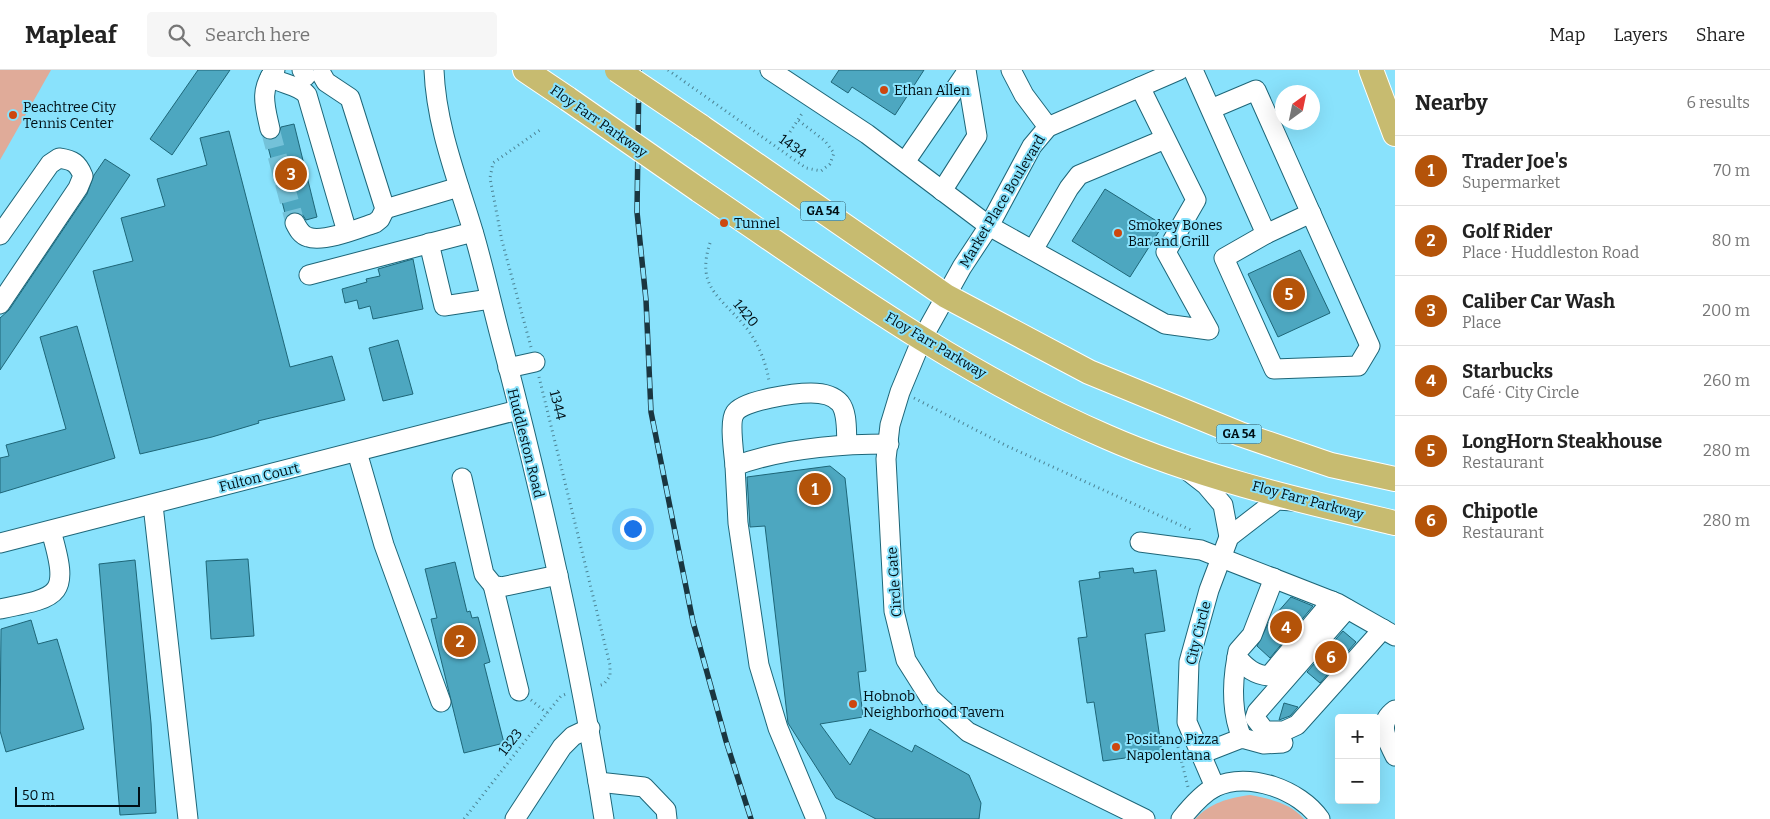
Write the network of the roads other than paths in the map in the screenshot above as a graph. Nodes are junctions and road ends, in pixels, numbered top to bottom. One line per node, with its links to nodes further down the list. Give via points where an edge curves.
1 (434, 70): 19 (street, Huddleston Road, via 438,108)
2 (526, 70): 35 (main road, Floy Farr Parkway, bridge)
3 (617, 70): 32 (main road, GA 54, bridge)
4 (770, 70): 18 (street)
5 (1011, 70): 14 (street, via 1024,95)
6 (1179, 70): 12 (street, Market Place Boulevard)
7 (1193, 70): 13 (street)
8 (1371, 70): 16 (main road)
9 (966, 72): 18 (street); 20 (street, via 977,136)
10 (273, 73): 15 (street, via 263,93); 25 (street, via 280,83 302,89 307,95)
11 (315, 77): 21 (street, via 350,98)
12 (1140, 87): 14 (street, Market Place Boulevard); 17 (street)
13 (1211, 109): 22 (street, via 1256,90); 28 (street)
14 (1048, 127): 24 (street, Market Place Boulevard, via 1032,146)
15 (270, 129)
16 (1395, 134)
17 (1165, 138): 30 (street, via 1079,175 1068,188); 30 (street, via 1196,200 1166,252 1209,330 1165,324)
18 (904, 162): 20 (street)
19 (459, 186): 21 (street); 26 (street, Huddleston Road)
20 (942, 191): 24 (street)
21 (385, 209): 25 (street, via 375,223)
22 (1311, 213): 28 (street); 28 (street, via 1370,346 1358,366 1274,370 1224,258)
23 (295, 223): 25 (street, via 309,238)
24 (989, 226): 30 (street); 32 (street, Market Place Boulevard)
25 (347, 232)
26 (473, 232): 29 (street); 33 (street, Huddleston Road)
27 (0, 234): 34 (street, via 50,164 59,158 71,159 79,166 83,176 78,188)
28 (1266, 234)
29 (429, 243): 31 (street); 33 (street, via 444,306)
30 (1033, 250)
31 (309, 275)
32 (946, 296): 35 (street, Market Place Boulevard); 45 (main road, GA 54, via 1089,372 1196,418 1331,465)
33 (490, 299): 37 (street, Huddleston Road)
34 (0, 304)
35 (922, 339): 40 (street, Circle Gate, via 900,392 890,424); 42 (main road, Floy Farr Parkway, via 1074,422)
36 (535, 362): 37 (street)
37 (508, 368): 38 (street, Huddleston Road)
38 (518, 410): 41 (street, Fulton Court); 54 (street, Huddleston Road)
39 (847, 444): 40 (street); 43 (street, via 759,457); 43 (street, via 844,411 840,403 829,396 811,393 771,399 746,404 733,415)
40 (889, 444): 76 (street, Circle Gate, via 886,460 894,611 906,660 930,698 968,732)
41 (357, 452): 47 (street, Fulton Court); 62 (street, via 384,544)
42 (1177, 463): 46 (main road, Floy Farr Parkway); 50 (street, via 1206,485 1223,506)
43 (735, 466): 75 (street, via 738,523 760,665 778,728)
44 (462, 478): 56 (street, via 484,574)
45 (1395, 479)
46 (1310, 502): 48 (main road, Floy Farr Parkway); 50 (street, City Circle, via 1277,500)
47 (153, 504): 49 (street, Fulton Court); 71 (street)
48 (1395, 523)
49 (51, 531): 52 (street, Fulton Court); 58 (street, via 58,556 60,582 55,593 44,600)
50 (1229, 537): 53 (street, City Circle)
51 (1140, 542): 53 (street, via 1201,550)
52 (0, 543)
53 (1220, 557): 55 (street); 67 (street, City Circle, via 1189,662 1188,722)
54 (558, 575): 56 (street, via 501,587); 65 (street, Huddleston Road)
55 (1274, 578): 57 (street); 60 (street, via 1252,635)
56 (493, 585): 61 (street)
57 (1340, 605): 59 (street); 60 (street, via 1269,676 1257,675); 64 (street)
58 (0, 609)
59 (1390, 633): 64 (street, via 1297,725 1284,731 1265,731); 66 (street, via 1308,731 1292,742 1264,744)
60 (1237, 656): 66 (street, via 1232,683 1237,725)
61 (519, 691)
62 (441, 702)
63 (1392, 712): 68 (street, via 1384,722 1384,732)
64 (1255, 718): 66 (street, via 1245,726)
65 (590, 728): 69 (street, Huddleston Road); 72 (street, via 573,736 562,747)
66 (1242, 738): 67 (street)
67 (1202, 754): 70 (street, City Circle)
68 (1395, 756)
69 (598, 782): 73 (street, Huddleston Road); 74 (street, via 644,787 666,810)
70 (1215, 787): 77 (street); 78 (street, via 1239,783 1267,784 1292,794 1314,809)
71 (188, 819)
72 (515, 819)
73 (604, 819)
74 (668, 819)
75 (816, 819)
76 (1145, 819)
77 (1181, 819)
78 (1320, 819)

